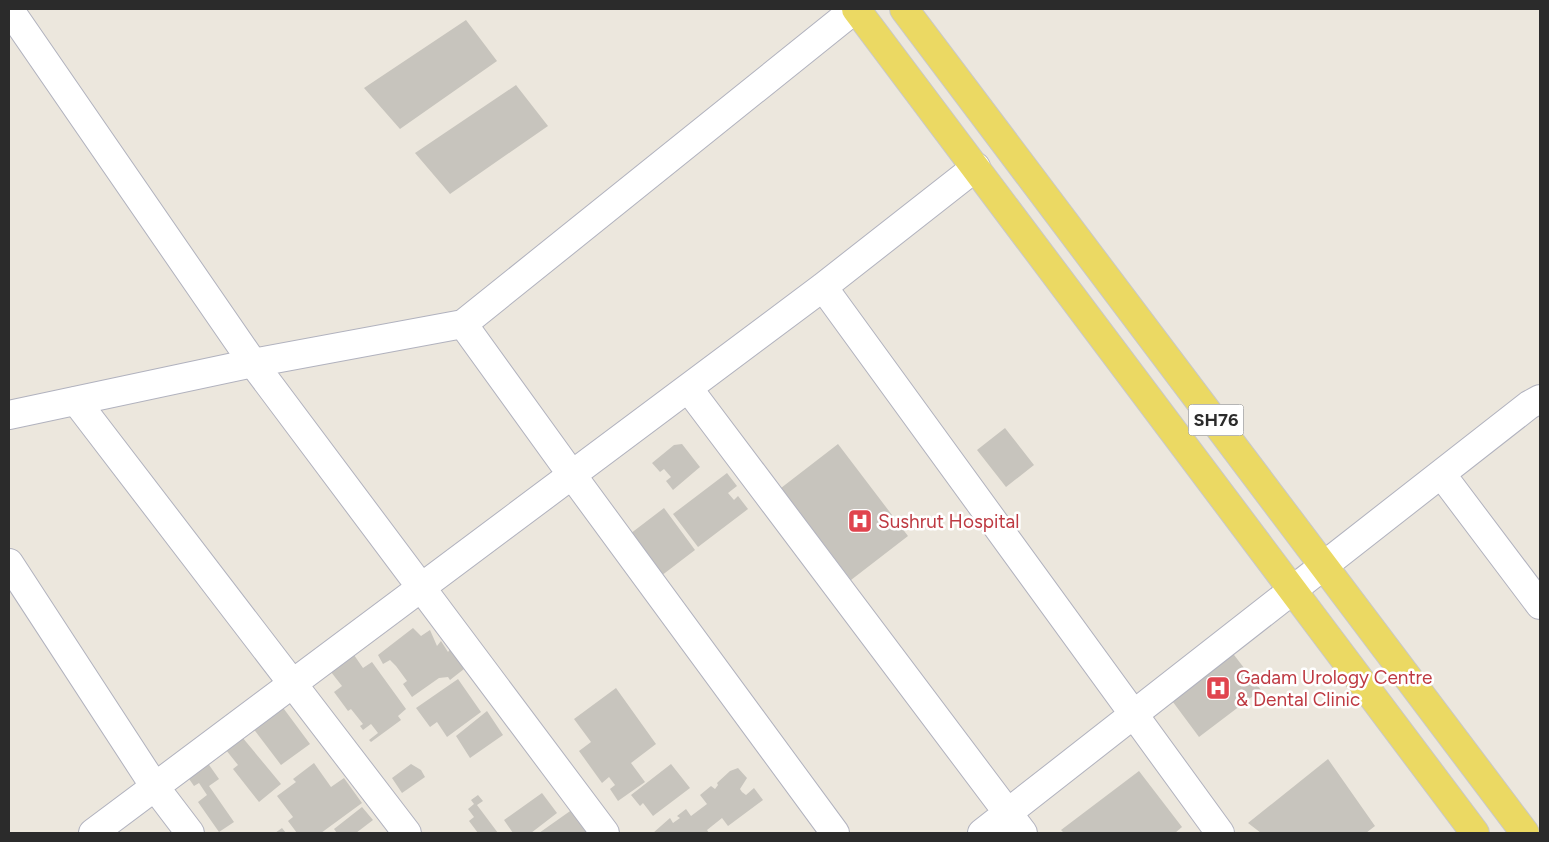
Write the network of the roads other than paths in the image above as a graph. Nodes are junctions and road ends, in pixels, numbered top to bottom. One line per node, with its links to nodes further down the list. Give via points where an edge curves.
1 (9, 9): 7 (street)
2 (856, 9): 4 (main road, SH76); 6 (street)
3 (904, 9): 15 (main road, SH76)
4 (976, 167): 5 (street); 17 (main road, SH76)
5 (823, 287): 8 (street); 20 (street)
6 (463, 324): 7 (street); 13 (street)
7 (253, 363): 10 (street); 16 (street)
8 (688, 388): 13 (street); 22 (street)
9 (1540, 399): 12 (street)
10 (76, 400): 11 (street); 19 (street)
11 (9, 415)
12 (1442, 474): 15 (street); 18 (street)
13 (572, 475): 16 (street); 27 (street)
14 (9, 563): 21 (street)
15 (1325, 566): 17 (street); 31 (main road, SH76)
16 (421, 588): 19 (street); 26 (street)
17 (1292, 591): 20 (street); 30 (main road, SH76)
18 (1540, 605)
19 (294, 683): 21 (street); 25 (street)
20 (1134, 716): 22 (street); 29 (street)
21 (155, 787): 23 (street); 24 (street)
22 (1015, 823): 28 (street)
23 (93, 833)
24 (190, 833)
25 (407, 833)
26 (605, 833)
27 (836, 833)
28 (982, 833)
29 (1220, 833)
30 (1475, 833)
31 (1524, 833)

